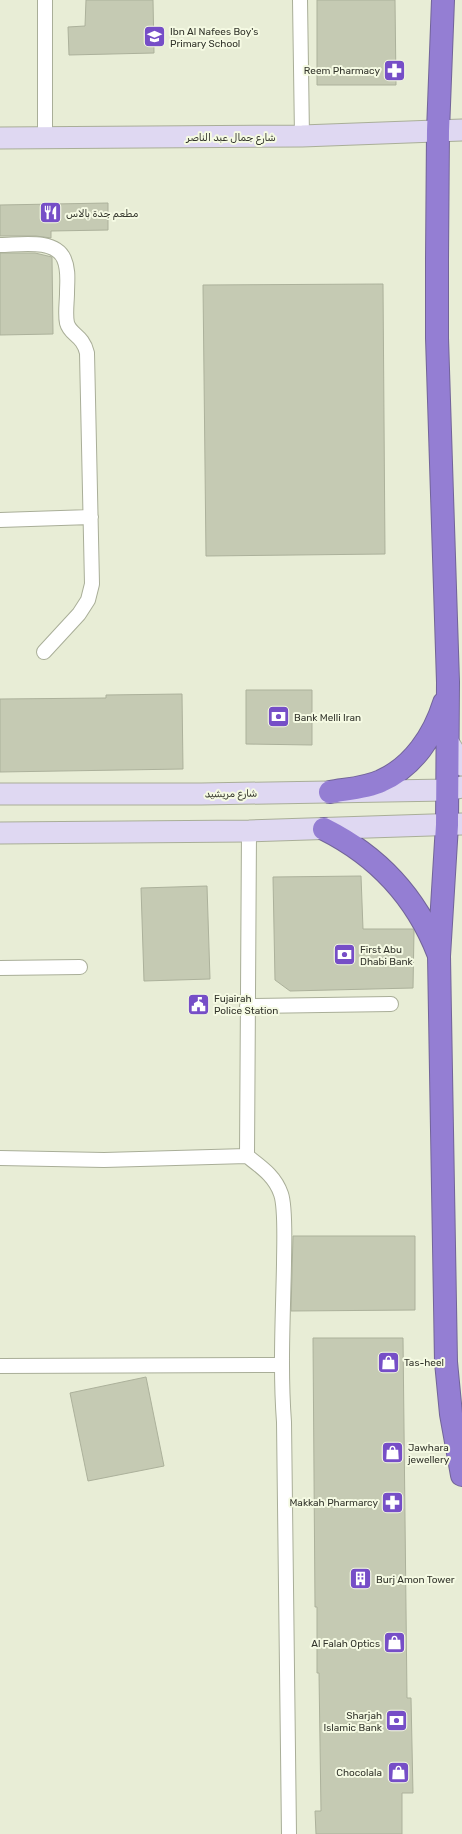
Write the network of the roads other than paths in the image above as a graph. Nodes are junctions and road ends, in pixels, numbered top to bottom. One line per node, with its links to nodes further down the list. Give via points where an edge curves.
1 (45, 0): 8 (street)
2 (300, 0): 6 (street)
3 (443, 0): 5 (highway)
4 (462, 130): 5 (main road, شارع جمال عبد الناصر)
5 (438, 131): 6 (main road, شارع جمال عبد الناصر); 13 (highway, via 438,338)
6 (302, 136): 8 (main road, شارع جمال عبد الناصر)
7 (0, 138): 8 (main road, شارع جمال عبد الناصر)
8 (45, 138)
9 (0, 245): 10 (street, via 46,244 57,249 64,258 67,270 67,322 72,332 82,340 87,353)
10 (92, 517): 11 (street); 12 (street, via 92,584 88,600 79,614)
11 (0, 520)
12 (44, 652)
13 (448, 682): 14 (highway); 17 (highway, via 435,727 409,761 382,781)
14 (448, 742): 15 (main road); 16 (highway)
15 (462, 765)
16 (457, 790): 17 (main road, شارع مريشيد); 19 (highway)
17 (330, 792): 18 (main road, شارع مريشيد)
18 (0, 794)
19 (455, 825): 20 (main road); 23 (highway)
20 (324, 829): 21 (main road); 23 (highway, via 362,851 390,876 421,916)
21 (249, 831): 22 (main road); 27 (street)
22 (0, 833)
23 (439, 956): 32 (highway, via 446,1362 451,1414)
24 (80, 967): 25 (street)
25 (0, 968)
26 (391, 1004): 27 (street)
27 (247, 1006): 28 (street)
28 (247, 1156): 29 (street, via 104,1160); 30 (street, via 275,1180 282,1195 284,1232)
29 (0, 1158)
30 (281, 1365): 31 (street); 33 (street, via 284,1422)
31 (0, 1366)
32 (462, 1475)
33 (289, 1834)

